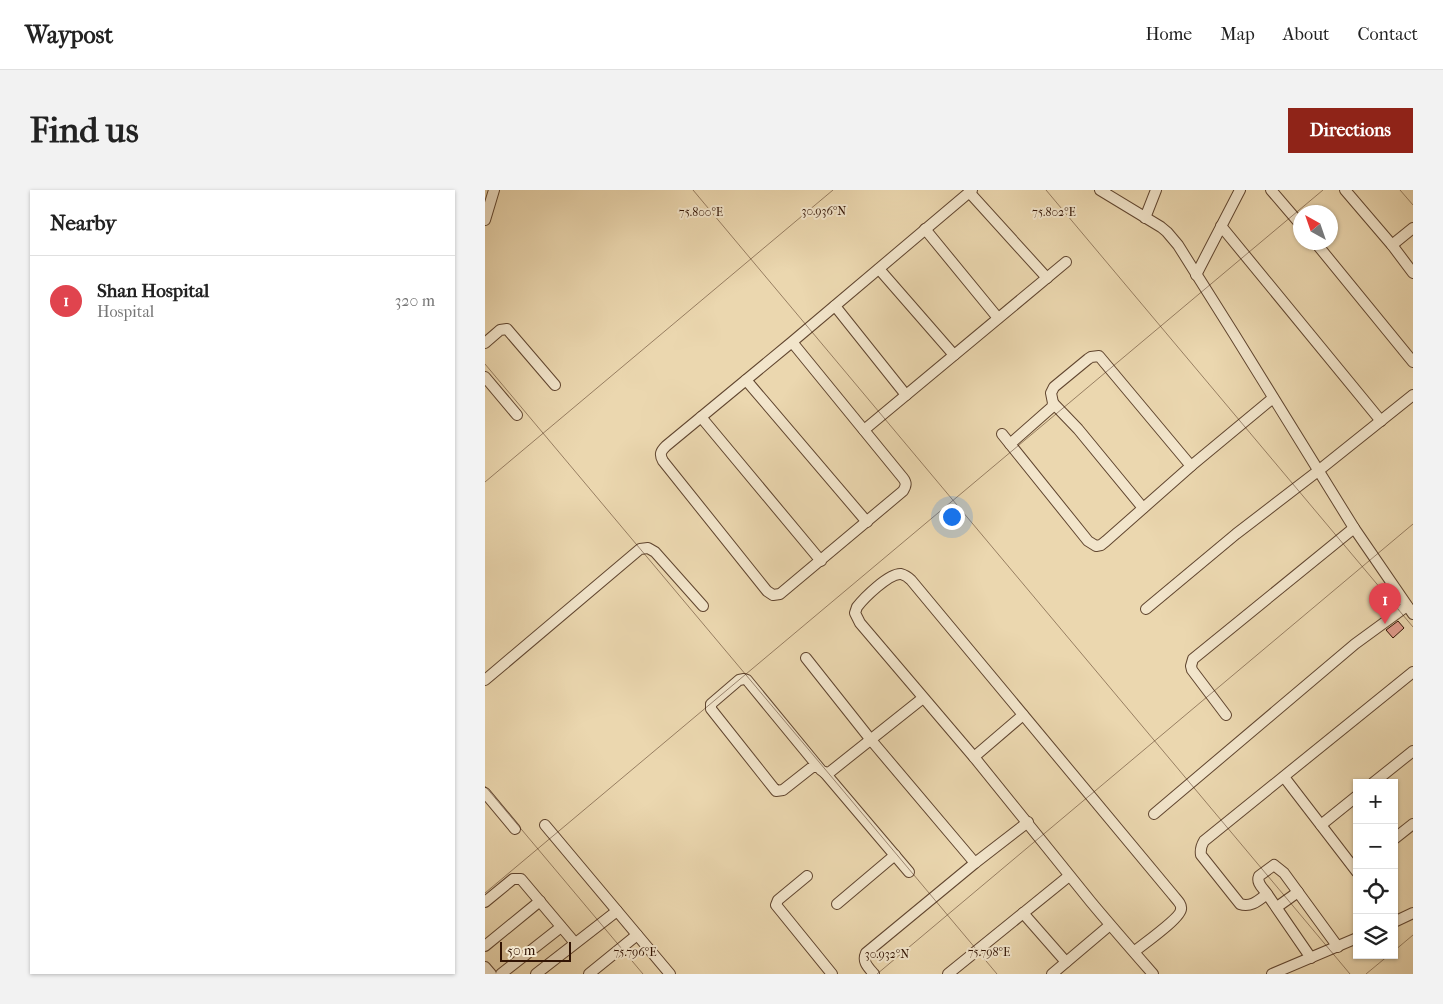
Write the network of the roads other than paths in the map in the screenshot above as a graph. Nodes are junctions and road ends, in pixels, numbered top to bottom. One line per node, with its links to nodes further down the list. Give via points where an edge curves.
1 (494, 190): 10 (street)
2 (1100, 190): 9 (street)
3 (1156, 190): 9 (street)
4 (1240, 190): 11 (street)
5 (1271, 190): 8 (street)
6 (1345, 190): 14 (street)
7 (970, 191): 13 (street); 20 (street)
8 (1293, 216)
9 (1145, 218): 19 (street, via 1172,237)
10 (485, 220)
11 (1221, 226): 19 (street); 36 (street)
12 (1413, 228): 14 (street)
13 (925, 229): 17 (street); 22 (street)
14 (1392, 245): 18 (street)
15 (1322, 250): 26 (street)
16 (1066, 262): 20 (street)
17 (879, 269): 21 (street); 25 (street)
18 (1413, 273)
19 (1196, 275): 32 (street)
20 (1047, 278): 22 (street)
21 (835, 306): 23 (street); 30 (street)
22 (998, 318): 25 (street)
23 (792, 342): 28 (street); 37 (street)
24 (485, 343): 29 (street, via 500,330 507,329)
25 (954, 355): 30 (street)
26 (1413, 362)
27 (485, 377): 34 (street)
28 (745, 380): 35 (street); 43 (street)
29 (555, 385)
30 (906, 395): 37 (street)
31 (1413, 395): 36 (street)
32 (1273, 398): 40 (street); 41 (street)
33 (1053, 403): 39 (street); 40 (street, via 1054,388 1091,357 1099,356); 42 (street)
34 (517, 415)
35 (701, 417): 45 (street); 45 (street, via 663,449 661,456 767,591 773,595 781,594)
36 (1381, 421): 41 (street)
37 (863, 430): 43 (street, via 906,486)
38 (1002, 434): 39 (street)
39 (1010, 444): 42 (street, via 1096,546)
40 (1191, 466): 42 (street)
41 (1318, 471): 44 (street); 47 (street)
42 (1143, 508)
43 (867, 522): 45 (street)
44 (1354, 528): 48 (street); 54 (street, via 1193,659 1192,670)
45 (821, 561)
46 (703, 606): 51 (street, via 655,552 640,549)
47 (1146, 609)
48 (1410, 610): 64 (street, via 1355,644)
49 (805, 658): 55 (street)
50 (1413, 672): 60 (street)
51 (485, 680)
52 (923, 698): 53 (street, via 855,613 860,603 887,578 899,574 911,580); 55 (street); 57 (street)
53 (1023, 715): 57 (street); 94 (street, via 1180,905 1180,912 1174,920)
54 (1226, 715)
55 (871, 740): 59 (street); 72 (street)
56 (1413, 751): 61 (street)
57 (974, 757): 65 (street)
58 (816, 764): 58 (street, via 783,790 776,791 711,709 711,704 739,680 747,680); 59 (street)
59 (825, 773): 71 (street)
60 (1283, 777): 68 (street); 78 (street, via 1203,841 1200,849 1201,855 1240,904 1253,904)
61 (1378, 779)
62 (485, 793): 69 (street)
63 (1353, 799): 68 (street)
64 (1154, 814)
65 (1027, 822): 72 (street); 76 (street)
66 (1413, 824): 70 (street)
67 (545, 825): 83 (street)
68 (1321, 825): 73 (street)
69 (515, 829)
70 (1398, 836)
71 (895, 856): 74 (street); 81 (street)
72 (975, 863): 104 (street, via 866,953 866,964)
73 (1354, 869)
74 (909, 872)
75 (807, 876): 103 (street, via 776,905)
76 (1069, 876): 84 (street); 87 (street)
77 (1298, 892): 78 (street, via 1274,865 1258,878); 82 (street); 93 (street)
78 (1267, 894): 82 (street)
79 (540, 901): 80 (street, via 524,882 516,878); 88 (street); 92 (street)
80 (485, 902)
81 (837, 904)
82 (1277, 907): 95 (street)
83 (617, 911): 89 (street); 91 (street)
84 (1023, 913): 96 (street); 105 (street)
85 (1413, 913): 86 (street)
86 (1398, 920)
87 (1110, 925): 94 (street); 96 (street)
88 (561, 927): 91 (street); 99 (street)
89 (637, 935): 101 (street); 102 (street)
90 (1353, 940): 93 (street)
91 (575, 943): 100 (street)
92 (485, 946)
93 (1337, 947): 95 (street)
94 (1134, 952): 107 (street)
95 (1311, 958): 108 (street)
96 (1066, 962): 106 (street)
97 (485, 967): 98 (street)
98 (491, 974)
99 (501, 974)
100 (536, 974)
101 (589, 974)
102 (670, 974)
103 (832, 974)
104 (874, 974)
105 (948, 974)
106 (1052, 974)
107 (1153, 974)
108 (1272, 974)

